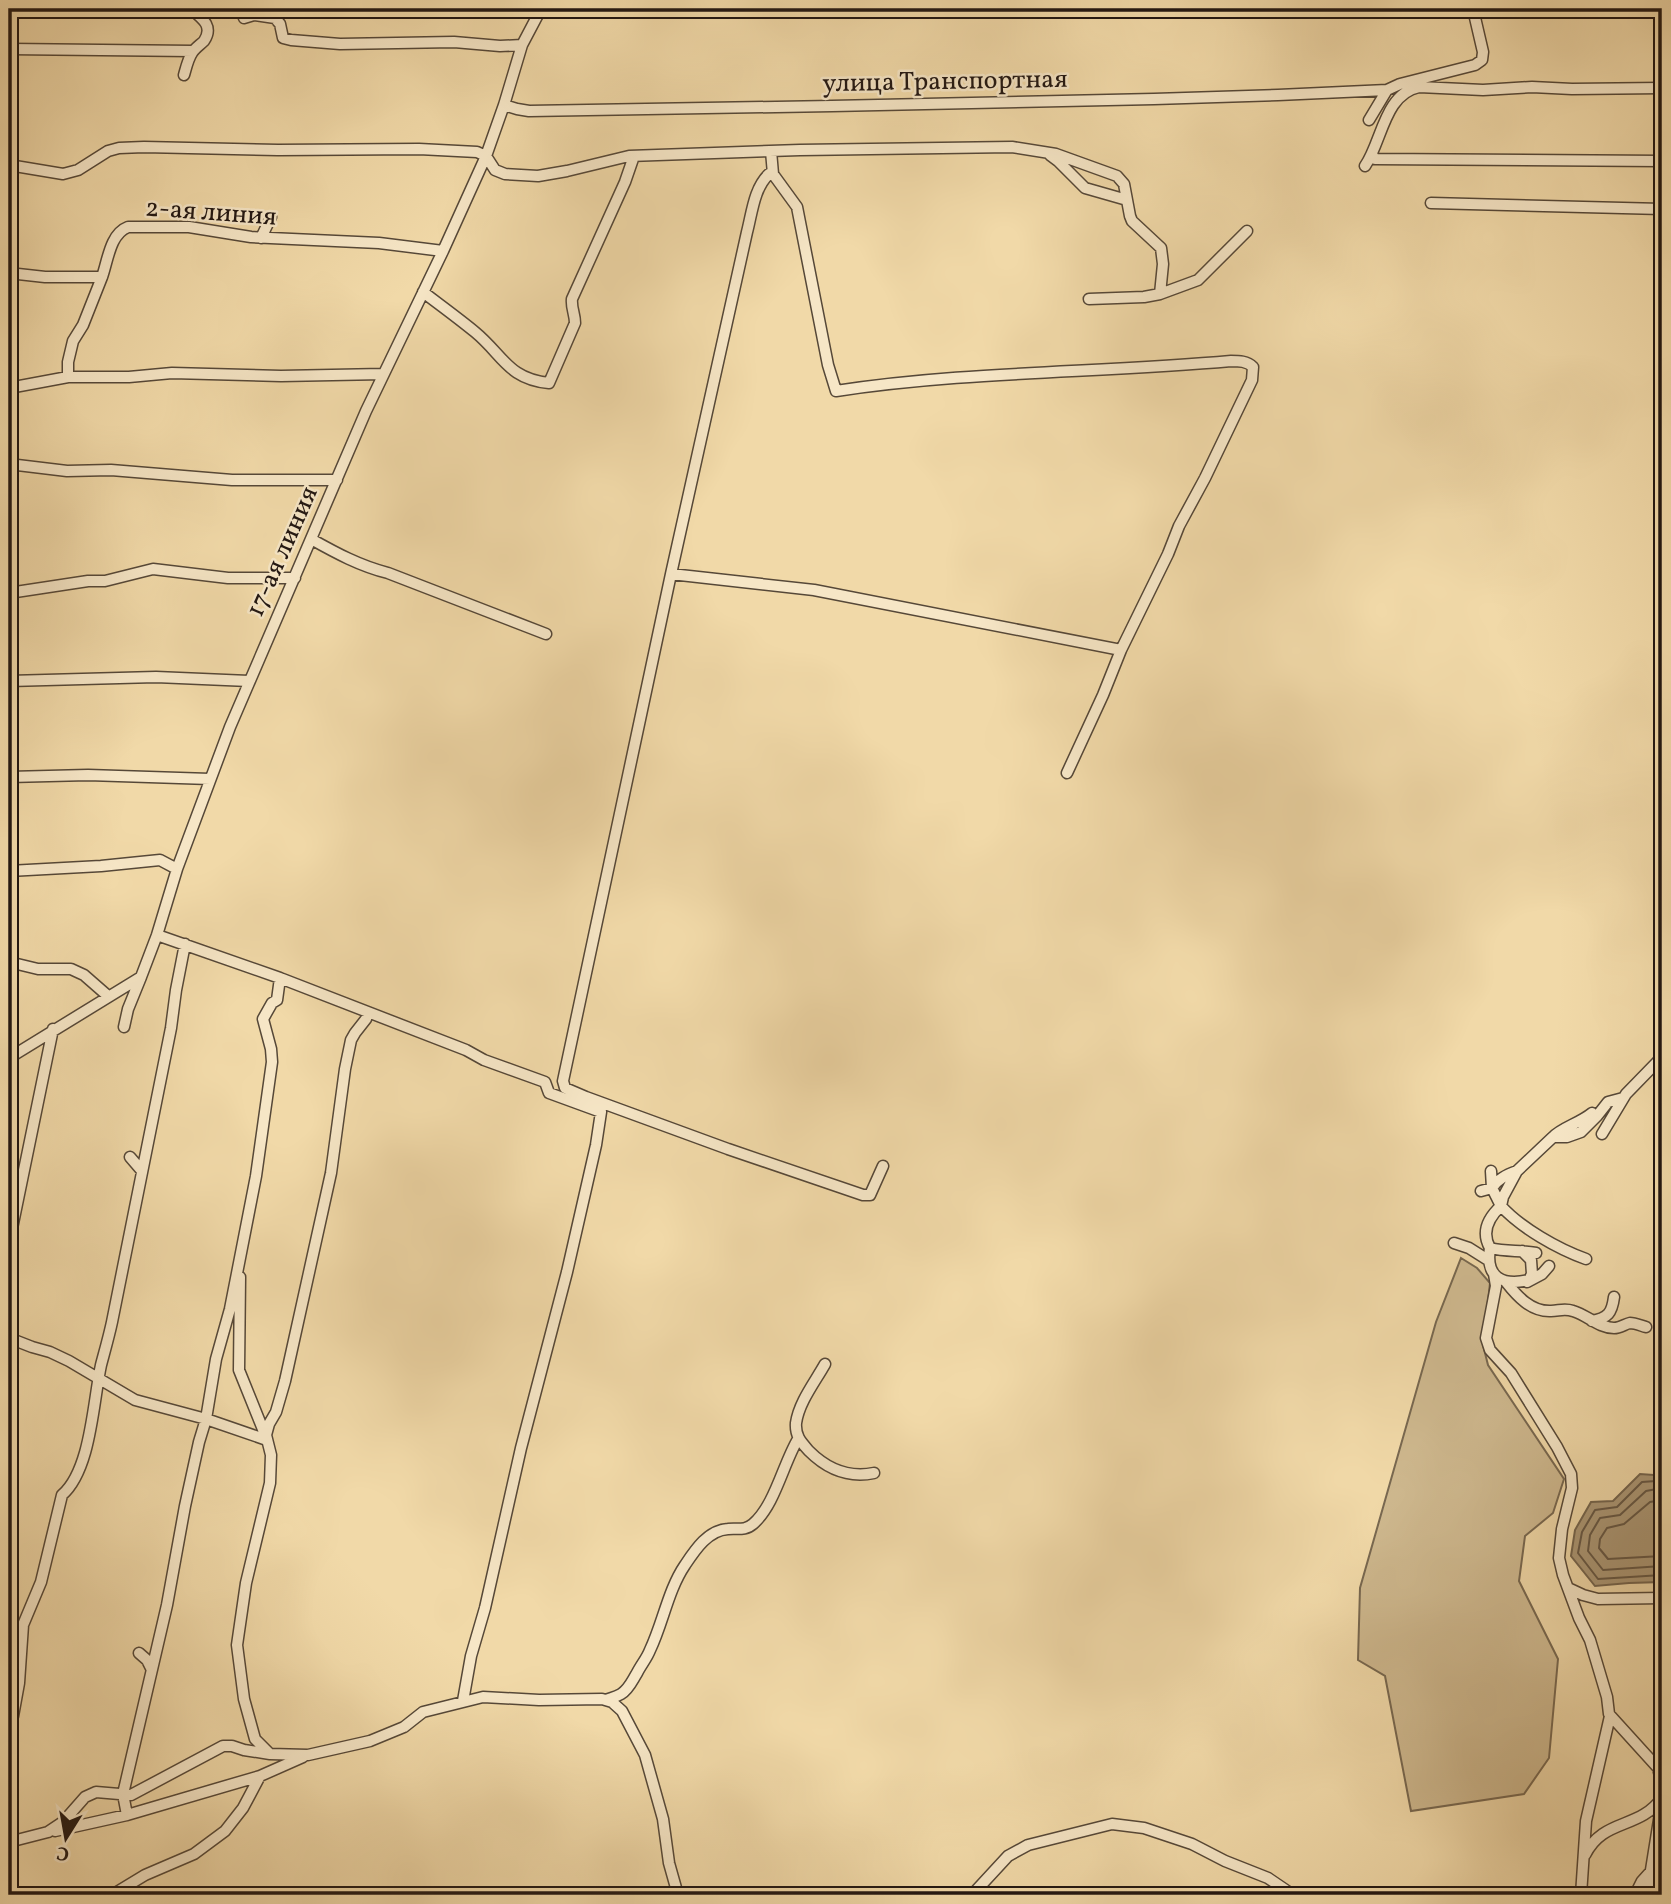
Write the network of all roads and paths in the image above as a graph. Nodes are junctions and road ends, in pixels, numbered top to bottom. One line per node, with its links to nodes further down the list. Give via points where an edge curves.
1 (191, 9): 7 (street, via 208,25 206,38)
2 (541, 9): 5 (street, 17-ая линия)
3 (1473, 9): 10 (street, улица Транспортная, via 1482,60)
4 (244, 18): 5 (street, via 275,18 283,37 291,40)
5 (522, 45): 11 (street, 17-ая линия)
6 (9, 49): 7 (street)
7 (193, 51): 8 (street)
8 (184, 75)
9 (1662, 89): 17 (street, via 1410,89 1396,100 1377,137)
10 (1387, 90): 11 (street, улица Транспортная, via 666,110 528,111); 12 (street)
11 (504, 105): 15 (street, 17-ая линия)
12 (1369, 120)
13 (771, 151): 14 (street, via 1012,147); 16 (street); 21 (street)
14 (1048, 153): 22 (street, via 1085,188); 22 (street, via 1117,176)
15 (486, 156): 16 (street, via 495,170 505,174 538,176); 19 (street, via 419,149 144,147 107,151 63,174); 28 (street, 17-ая линия)
16 (634, 156): 31 (street, via 572,299 575,323 549,383 534,382 511,370 476,332)
17 (1373, 156): 18 (street); 20 (street)
18 (1662, 161)
19 (9, 165)
20 (1365, 166)
21 (773, 174): 40 (street, via 763,180 755,199); 44 (street, via 797,206 836,391 1026,373 1231,361 1253,367 1252,380)
22 (1127, 200): 32 (street, via 1132,221 1161,248)
23 (1431, 204): 24 (street)
24 (1662, 209)
25 (271, 217): 27 (street)
26 (1247, 231): 32 (street, via 1198,280)
27 (261, 238): 28 (street, 2-ая линия); 30 (street, 2-ая линия, via 189,227 128,227 116,236)
28 (443, 251): 31 (street, 17-ая линия)
29 (9, 273): 30 (street)
30 (102, 277): 35 (street, 2-ая линия, via 70,350)
31 (423, 292): 34 (street, 17-ая линия)
32 (1160, 294): 33 (street)
33 (1089, 299)
34 (383, 374): 35 (street); 38 (street, 17-ая линия)
35 (68, 377): 36 (street)
36 (9, 388)
37 (9, 464): 38 (street, via 232,480)
38 (337, 480): 39 (street, 17-ая линия)
39 (311, 539): 41 (street, 17-ая линия); 43 (street, via 372,569)
40 (671, 574): 44 (street, via 814,590); 66 (street, via 562,1081 565,1088 586,1097 863,1195 870,1195)
41 (295, 578): 42 (street, via 228,578 153,569 105,581); 46 (street, 17-ая линия)
42 (9, 593)
43 (546, 634)
44 (1121, 650): 47 (street)
45 (9, 681): 46 (street, via 156,677)
46 (249, 681): 49 (street, 17-ая линия)
47 (1067, 773)
48 (9, 777): 49 (street)
49 (210, 779): 50 (street, 17-ая линия)
50 (177, 869): 51 (street, via 160,860); 52 (street, 17-ая линия)
51 (9, 871)
52 (157, 935): 53 (street); 55 (street, 17-ая линия)
53 (185, 944): 56 (street); 67 (street)
54 (9, 962): 57 (street, via 38,969 71,969)
55 (141, 977): 57 (street); 59 (street, 17-ая линия)
56 (280, 978): 58 (street); 78 (street, via 277,1000 263,1019 272,1062)
57 (108, 996): 60 (street)
58 (369, 1012): 91 (street, via 351,1040 331,1173 285,1381); 99 (street, via 545,1082 549,1093 601,1112)
59 (124, 1027)
60 (53, 1029): 62 (street); 72 (street)
61 (1662, 1057): 63 (street)
62 (9, 1058)
63 (1623, 1098): 64 (street); 69 (street, via 1608,1101 1581,1132 1553,1138)
64 (1602, 1133)
65 (130, 1157): 67 (street)
66 (883, 1166)
67 (142, 1171): 89 (street)
68 (1491, 1171): 70 (street)
69 (1517, 1171): 70 (street); 71 (street)
70 (1487, 1189): 71 (street)
71 (1501, 1206): 76 (street, via 1485,1228); 77 (street, via 1528,1229)
72 (9, 1243)
73 (1454, 1243): 76 (street)
74 (1522, 1251): 75 (street); 76 (street); 81 (street, via 1531,1260)
75 (1536, 1253)
76 (1486, 1255): 80 (street)
77 (1586, 1259)
78 (239, 1263): 90 (street); 91 (street, via 239,1370)
79 (1549, 1266): 81 (street)
80 (1494, 1274): 82 (street); 94 (street, via 1486,1338 1490,1350 1511,1373 1571,1474 1559,1558)
81 (1529, 1280): 82 (street); 83 (street)
82 (1506, 1282): 83 (street)
83 (1518, 1296): 85 (street, via 1544,1311 1563,1308)
84 (1614, 1297): 85 (street, via 1608,1315)
85 (1600, 1322): 86 (street, via 1616,1328 1629,1323)
86 (1646, 1327)
87 (9, 1338): 89 (street, via 50,1352)
88 (825, 1364): 92 (street, via 797,1419)
89 (99, 1380): 90 (street, via 135,1400); 101 (street, via 80,1469 62,1494 41,1582 23,1625 19,1683)
90 (206, 1419): 91 (street); 97 (street)
91 (267, 1440): 102 (street, via 270,1483 246,1583 237,1645 255,1739)
92 (798, 1440): 93 (street, via 839,1471); 98 (street, via 781,1480 752,1525 714,1532 686,1564 650,1651 630,1685)
93 (874, 1473)
94 (1568, 1587): 95 (street, via 1598,1599); 100 (street, via 1593,1650)
95 (1662, 1598)
96 (139, 1653): 97 (street)
97 (151, 1668): 107 (street)
98 (606, 1700): 99 (street, via 483,1697); 117 (street, via 622,1711 645,1755)
99 (463, 1701): 103 (street, via 423,1712 404,1727 370,1741)
100 (1610, 1716): 104 (street); 109 (street)
101 (9, 1725)
102 (270, 1754): 103 (street); 107 (street, via 223,1746 131,1795)
103 (308, 1755): 105 (street)
104 (1657, 1761): 106 (street)
105 (260, 1776): 110 (street); 116 (street, via 225,1831 194,1854)
106 (1662, 1783)
107 (123, 1794): 110 (street); 112 (street, via 96,1792 85,1797)
108 (1662, 1799): 111 (street, via 1640,1818); 115 (street)
109 (1588, 1814): 111 (street, via 1589,1822); 114 (street)
110 (127, 1815): 112 (street)
111 (1608, 1829): 114 (street)
112 (48, 1832): 113 (street)
113 (9, 1842)
114 (1583, 1860): 120 (street)
115 (1651, 1871): 121 (street); 122 (street)
116 (112, 1895)
117 (678, 1895)
118 (972, 1895): 119 (street, via 1008,1856 1028,1845 1112,1824 1144,1828 1192,1844 1268,1878)
119 (1293, 1895)
120 (1581, 1895)
121 (1636, 1895)
122 (1647, 1895)

